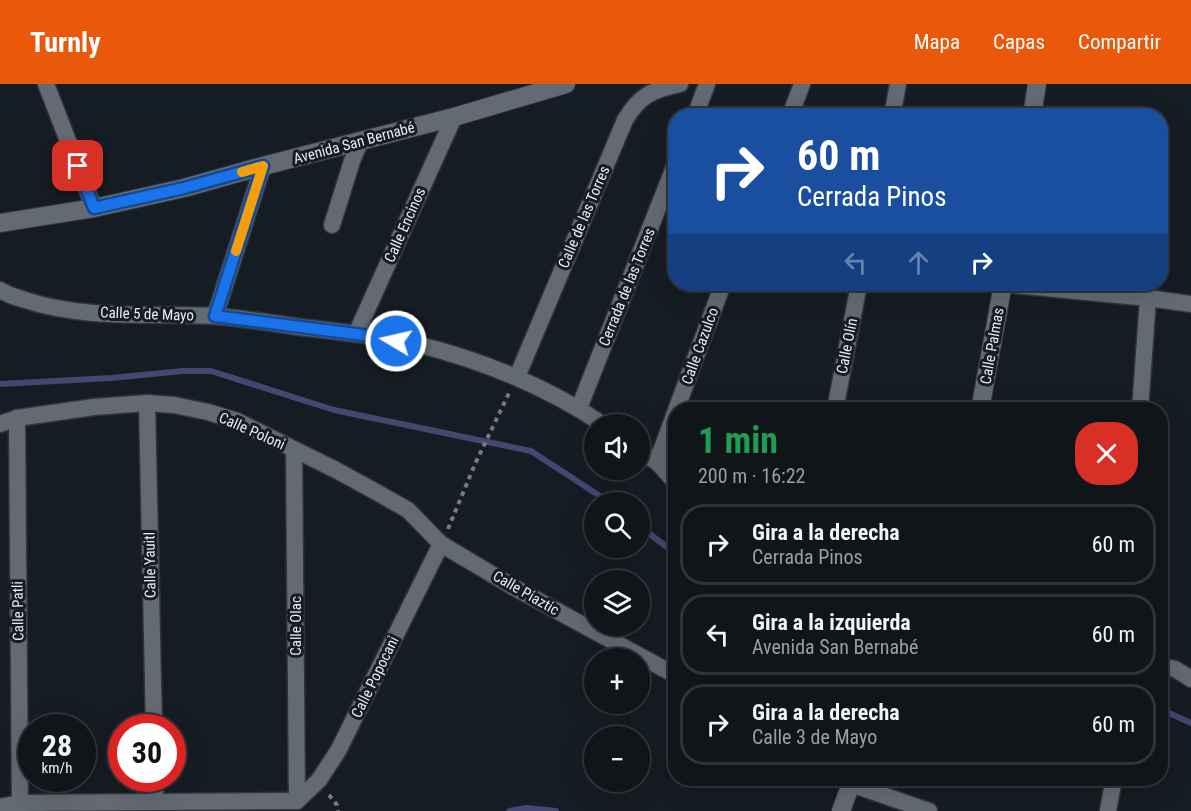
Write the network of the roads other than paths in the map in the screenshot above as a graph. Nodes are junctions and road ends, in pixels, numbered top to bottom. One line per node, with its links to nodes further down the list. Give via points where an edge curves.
1 (46, 84): 17 (street)
2 (566, 84): 8 (main road, Avenida San Bernabé)
3 (680, 84): 29 (street, Calle de las Torres, via 660,88 642,98 625,120)
4 (707, 84): 9 (street)
5 (802, 84): 10 (street)
6 (898, 84): 11 (street)
7 (1037, 84): 12 (main road)
8 (524, 90): 13 (main road, Avenida San Bernabé)
9 (698, 108)
10 (793, 108)
11 (894, 108)
12 (1033, 108)
13 (454, 117): 14 (main road, Avenida San Bernabé); 28 (street, Calle Encinos)
14 (360, 142): 15 (main road, Avenida San Bernabé); 19 (street)
15 (263, 166): 17 (main road, Avenida San Bernabé); 27 (street)
16 (668, 183): 35 (street, Cerrada de las Torres)
17 (94, 208): 18 (main road, Avenida San Bernabé)
18 (0, 223)
19 (332, 225)
20 (0, 290): 27 (street, Calle 5 de Mayo, via 43,306 75,312)
21 (720, 291): 30 (street, Calle Cazulco)
22 (858, 291): 31 (street, Calle Olín)
23 (1002, 291): 32 (main road, Calle Palmas)
24 (1076, 291): 25 (street)
25 (1148, 298): 26 (street); 33 (street)
26 (1191, 304)
27 (215, 316): 28 (street, Calle 5 de Mayo)
28 (356, 334): 29 (street, Calle 5 de Mayo, via 416,344)
29 (517, 377): 35 (street, Calle 5 de Mayo)
30 (680, 402)
31 (837, 402)
32 (982, 402)
33 (1141, 402)
34 (147, 403): 37 (street, Calle Poloni); 40 (street, Calle Poloni, via 174,405 237,421); 48 (street, Calle Yauitl)
35 (579, 408): 36 (street, Calle 5 de Mayo)
36 (588, 414)
37 (16, 418): 38 (street, Calle Poloni); 55 (street, Calle Patli)
38 (0, 423)
39 (668, 433): 42 (street, Calle Cazulco)
40 (294, 450): 44 (street, Calle Poloni, via 408,510); 53 (street, Calle Olac)
41 (650, 457): 42 (street)
42 (657, 462): 43 (street)
43 (668, 474)
44 (441, 544): 46 (street, Calle Piaztic); 53 (street, Calle Popocani, via 338,751 319,780)
45 (1168, 668): 47 (street)
46 (668, 671)
47 (1191, 679)
48 (154, 714)
49 (851, 786): 57 (main road)
50 (866, 786): 58 (street)
51 (1113, 786): 59 (street)
52 (155, 792): 54 (street)
53 (297, 801): 54 (street)
54 (155, 802): 55 (street)
55 (20, 803): 56 (street)
56 (0, 807)
57 (841, 811)
58 (929, 811)
59 (1108, 811)

